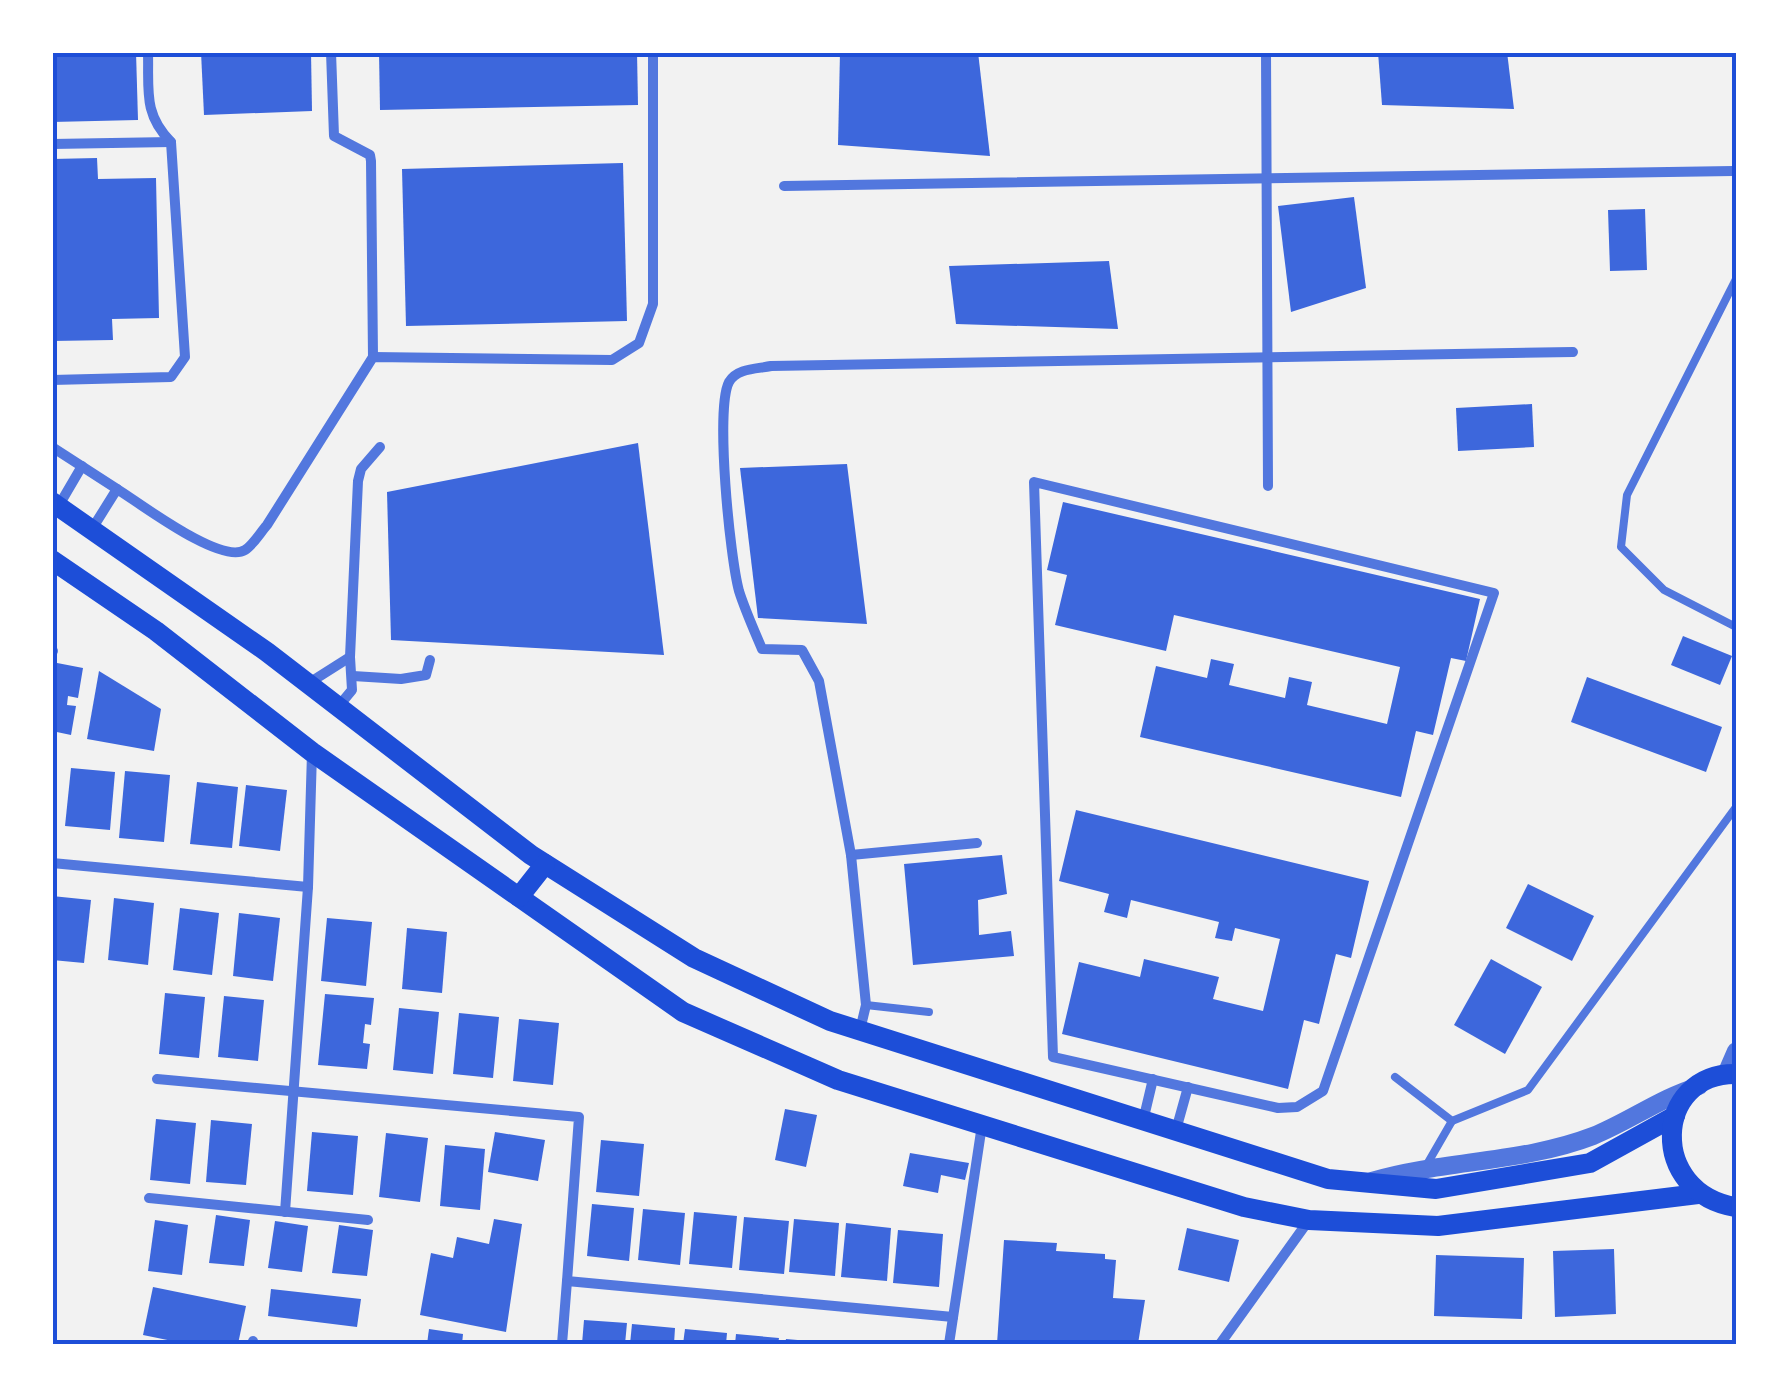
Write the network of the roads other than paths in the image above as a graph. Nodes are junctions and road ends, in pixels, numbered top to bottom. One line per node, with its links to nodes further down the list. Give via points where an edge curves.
1 (148, 52): 5 (street, via 150,114)
2 (331, 52): 13 (street, via 334,136 371,161)
3 (653, 52): 13 (street, via 653,304 640,342 612,360)
4 (1266, 52): 8 (street)
5 (171, 142): 6 (street); 14 (street, via 185,357 180,370 172,377)
6 (52, 144)
7 (1733, 171): 8 (street)
8 (1269, 180): 9 (street); 12 (street)
9 (784, 186)
10 (1736, 279): 23 (lane, via 1628,495 1622,547 1664,590)
11 (1573, 352): 12 (street)
12 (1264, 355): 18 (street); 32 (street, via 771,366 739,372 728,383 726,502 739,590 762,649 802,650 819,681)
13 (373, 357): 19 (street, via 247,549 232,554 212,548)
14 (52, 380)
15 (52, 447): 17 (street)
16 (380, 447): 24 (street, via 358,481)
17 (82, 466): 19 (street); 20 (street)
18 (1268, 486)
19 (117, 489): 21 (street)
20 (56, 504): 21 (main road)
21 (92, 530): 27 (main road)
22 (52, 560): 29 (main road)
23 (1736, 627)
24 (350, 656): 26 (street); 27 (street)
25 (430, 660): 26 (street, via 426,675 410,679)
26 (353, 676): 28 (street, via 352,690)
27 (308, 684): 28 (main road)
28 (338, 707): 34 (main road)
29 (312, 752): 35 (street); 36 (main road)
30 (1736, 807): 49 (lane, via 1528,1090)
31 (977, 844): 32 (street)
32 (851, 855): 37 (street)
33 (52, 863): 35 (street)
34 (545, 864): 36 (main road); 39 (main road, via 694,958)
35 (308, 887): 47 (street)
36 (519, 897): 51 (main road, via 683,1012 838,1080)
37 (866, 1005): 38 (lane); 39 (street)
38 (929, 1012)
39 (860, 1030): 50 (main road)
40 (1736, 1051): 41 (street)
41 (1731, 1074): 45 (main road)
42 (1396, 1077): 49 (lane)
43 (157, 1079): 47 (street)
44 (1153, 1079): 46 (street); 46 (street, via 1053,1056 1034,482 1494,593 1322,1091 1297,1107 1278,1108); 50 (street)
45 (1699, 1086): 48 (main road); 53 (street, via 1592,1136 1496,1159)
46 (1188, 1088): 52 (street)
47 (294, 1090): 58 (street); 61 (street, via 579,1118)
48 (1675, 1116): 54 (main road, via 1590,1163 1436,1189); 55 (main road, via 1674,1162)
49 (1452, 1121): 53 (lane)
50 (1143, 1122): 52 (main road)
51 (982, 1125): 60 (main road, via 1244,1207); 62 (street)
52 (1175, 1132): 54 (main road, via 1328,1180)
53 (1426, 1166): 54 (street)
54 (1367, 1183)
55 (1698, 1194): 57 (main road); 60 (main road, via 1438,1226)
56 (150, 1198): 58 (street)
57 (1736, 1207)
58 (285, 1212): 59 (street)
59 (368, 1220)
60 (1309, 1220): 65 (street)
61 (567, 1281): 62 (street); 63 (street)
62 (953, 1317): 64 (street)
63 (562, 1344)
64 (949, 1344)
65 (1220, 1344)

